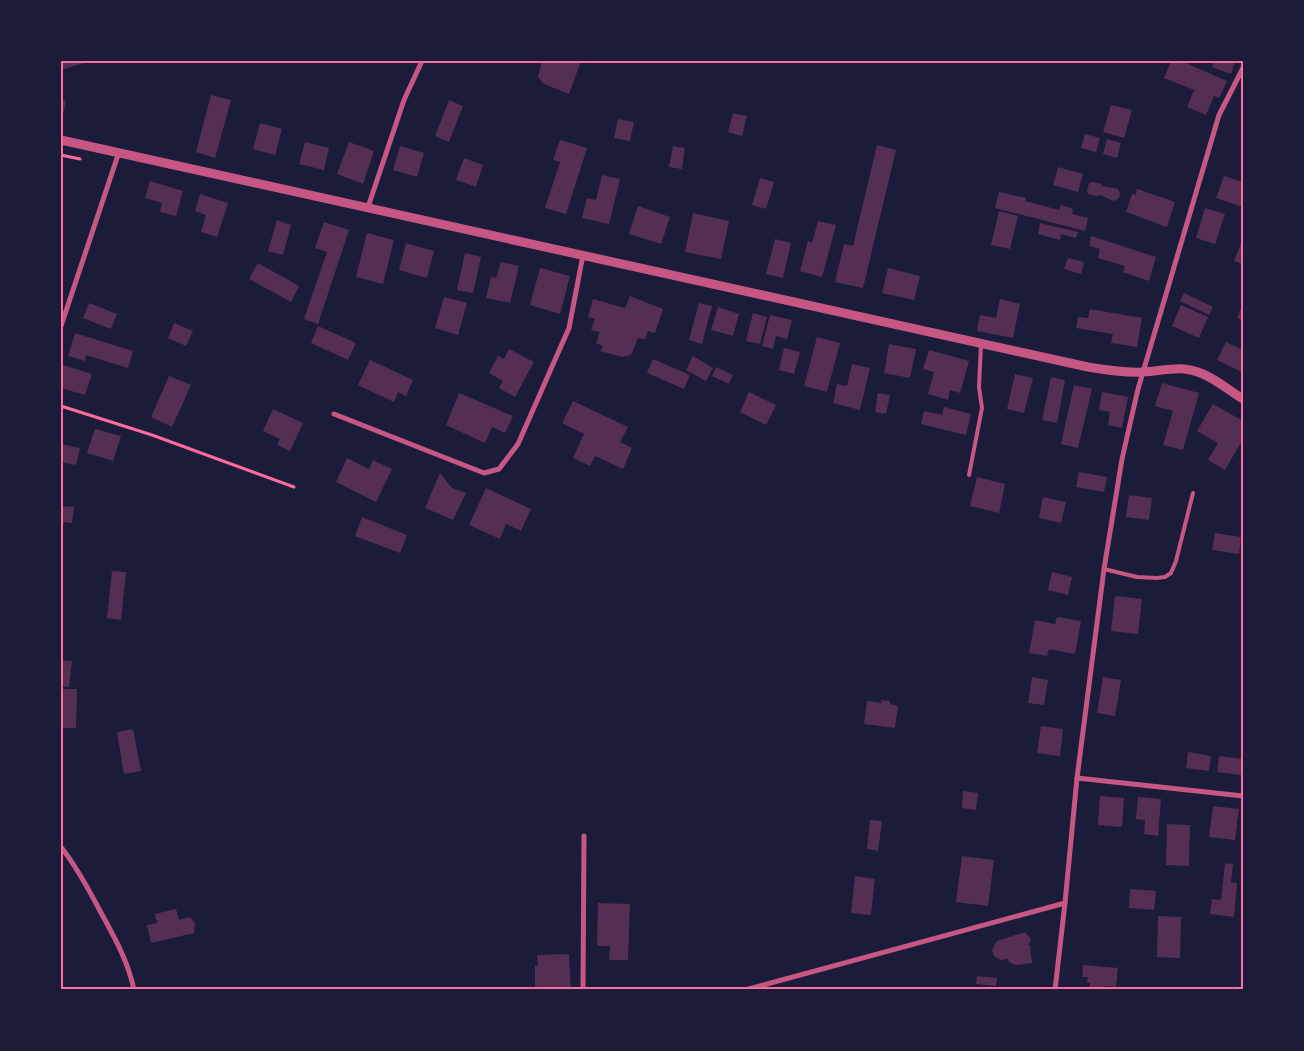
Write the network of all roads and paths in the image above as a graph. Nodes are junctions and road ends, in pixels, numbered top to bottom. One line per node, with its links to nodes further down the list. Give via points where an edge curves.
1 (422, 61): 5 (street, via 404,100)
2 (1243, 68): 9 (street, via 1219,115)
3 (61, 140): 4 (street)
4 (120, 152): 5 (street); 7 (street)
5 (368, 207): 6 (street)
6 (583, 255): 8 (street); 12 (street, via 569,328 518,444 499,469 484,473)
7 (61, 326)
8 (981, 343): 9 (street, via 1088,367); 13 (lane, via 979,387 982,408)
9 (1143, 372): 10 (street, via 1171,368 1203,374); 16 (street, via 1122,459)
10 (1243, 399)
11 (61, 406): 14 (path)
12 (334, 414)
13 (969, 475)
14 (294, 487)
15 (1193, 493): 16 (lane, via 1171,573 1157,578 1137,577)
16 (1104, 569): 17 (street)
17 (1077, 778): 18 (street); 21 (street)
18 (1243, 796)
19 (584, 836): 23 (street)
20 (61, 847): 22 (street, via 120,948)
21 (1065, 903): 24 (street); 25 (street)
22 (134, 990)
23 (583, 990)
24 (745, 990)
25 (1055, 990)

